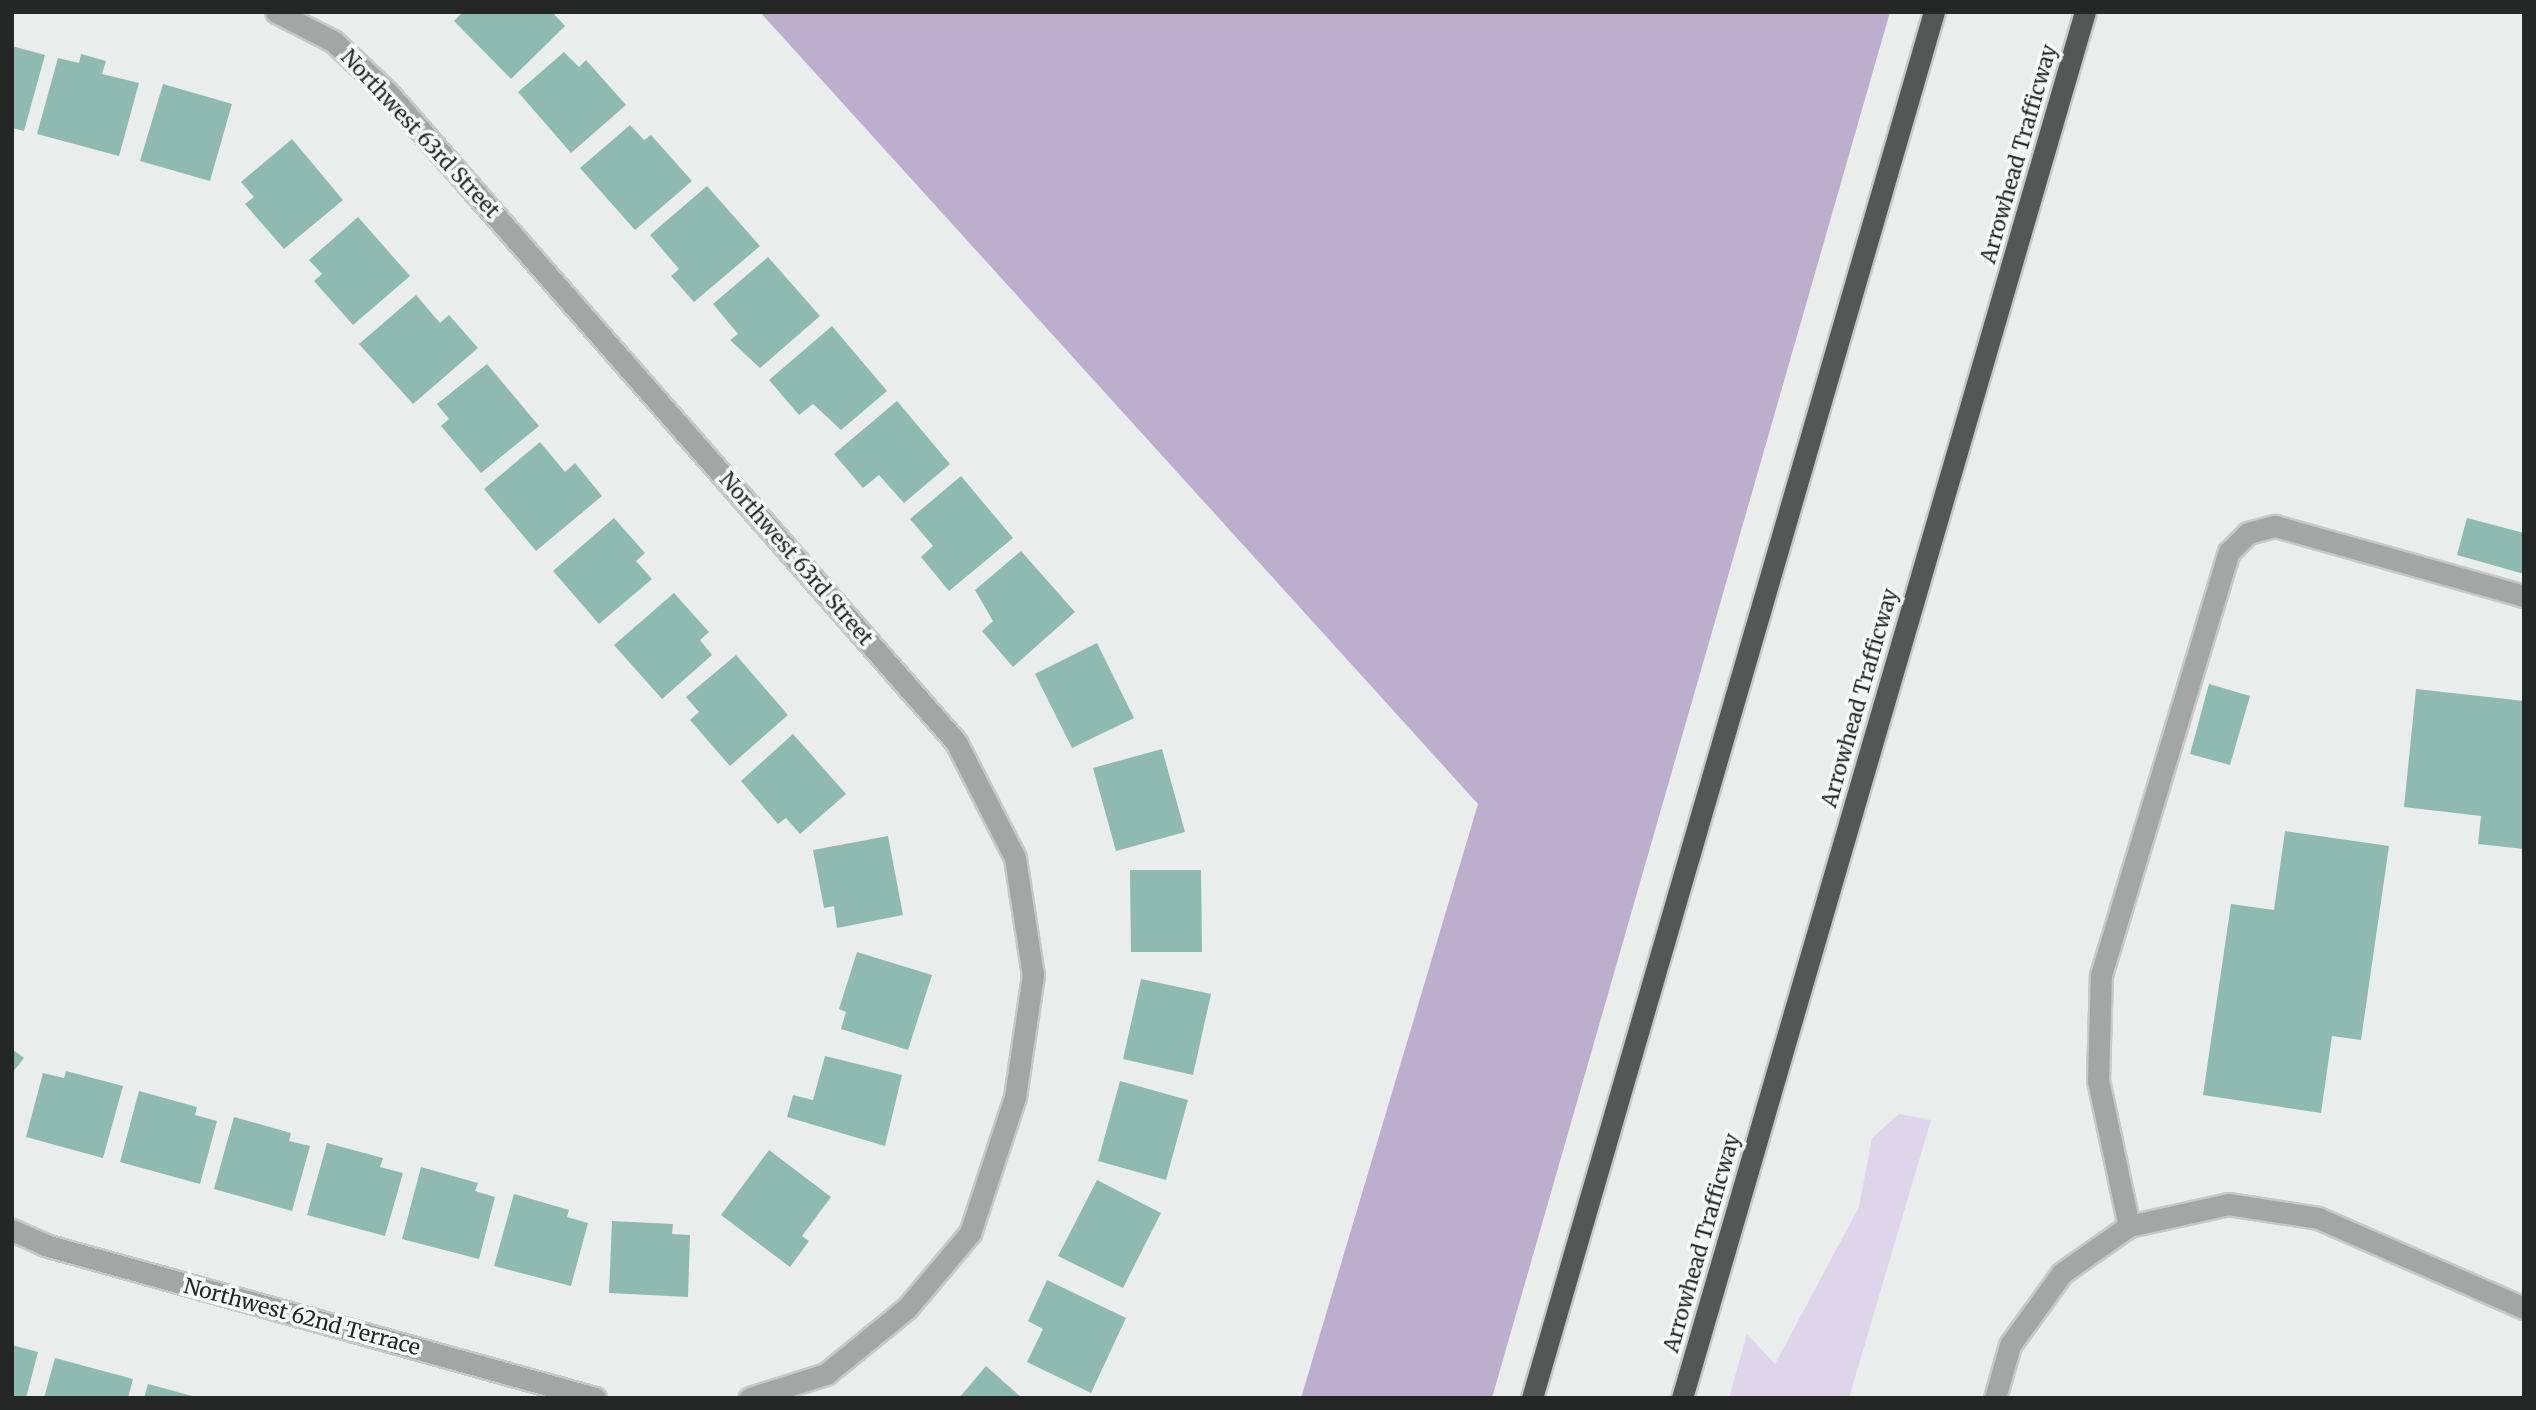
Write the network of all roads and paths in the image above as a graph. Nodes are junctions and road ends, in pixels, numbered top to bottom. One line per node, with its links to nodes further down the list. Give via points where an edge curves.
1 (276, 12): 9 (street, Northwest 63rd Street, via 333,41 388,93 956,742 1015,858 1033,975 1015,1097 970,1233 907,1308 826,1374)
2 (1934, 12): 10 (highway)
3 (2085, 12): 11 (highway, Arrowhead Trafficway)
4 (2524, 596): 5 (street, via 2275,526 2248,533 2230,552 2101,975 2098,1080)
5 (2129, 1226): 7 (street, via 2228,1204 2289,1209); 12 (street, via 2042,1296 2010,1346)
6 (12, 1230): 8 (street, Northwest 62nd Terrace, via 45,1245)
7 (2524, 1308)
8 (595, 1398)
9 (750, 1398)
10 (1532, 1398)
11 (1682, 1398)
12 (1995, 1398)

